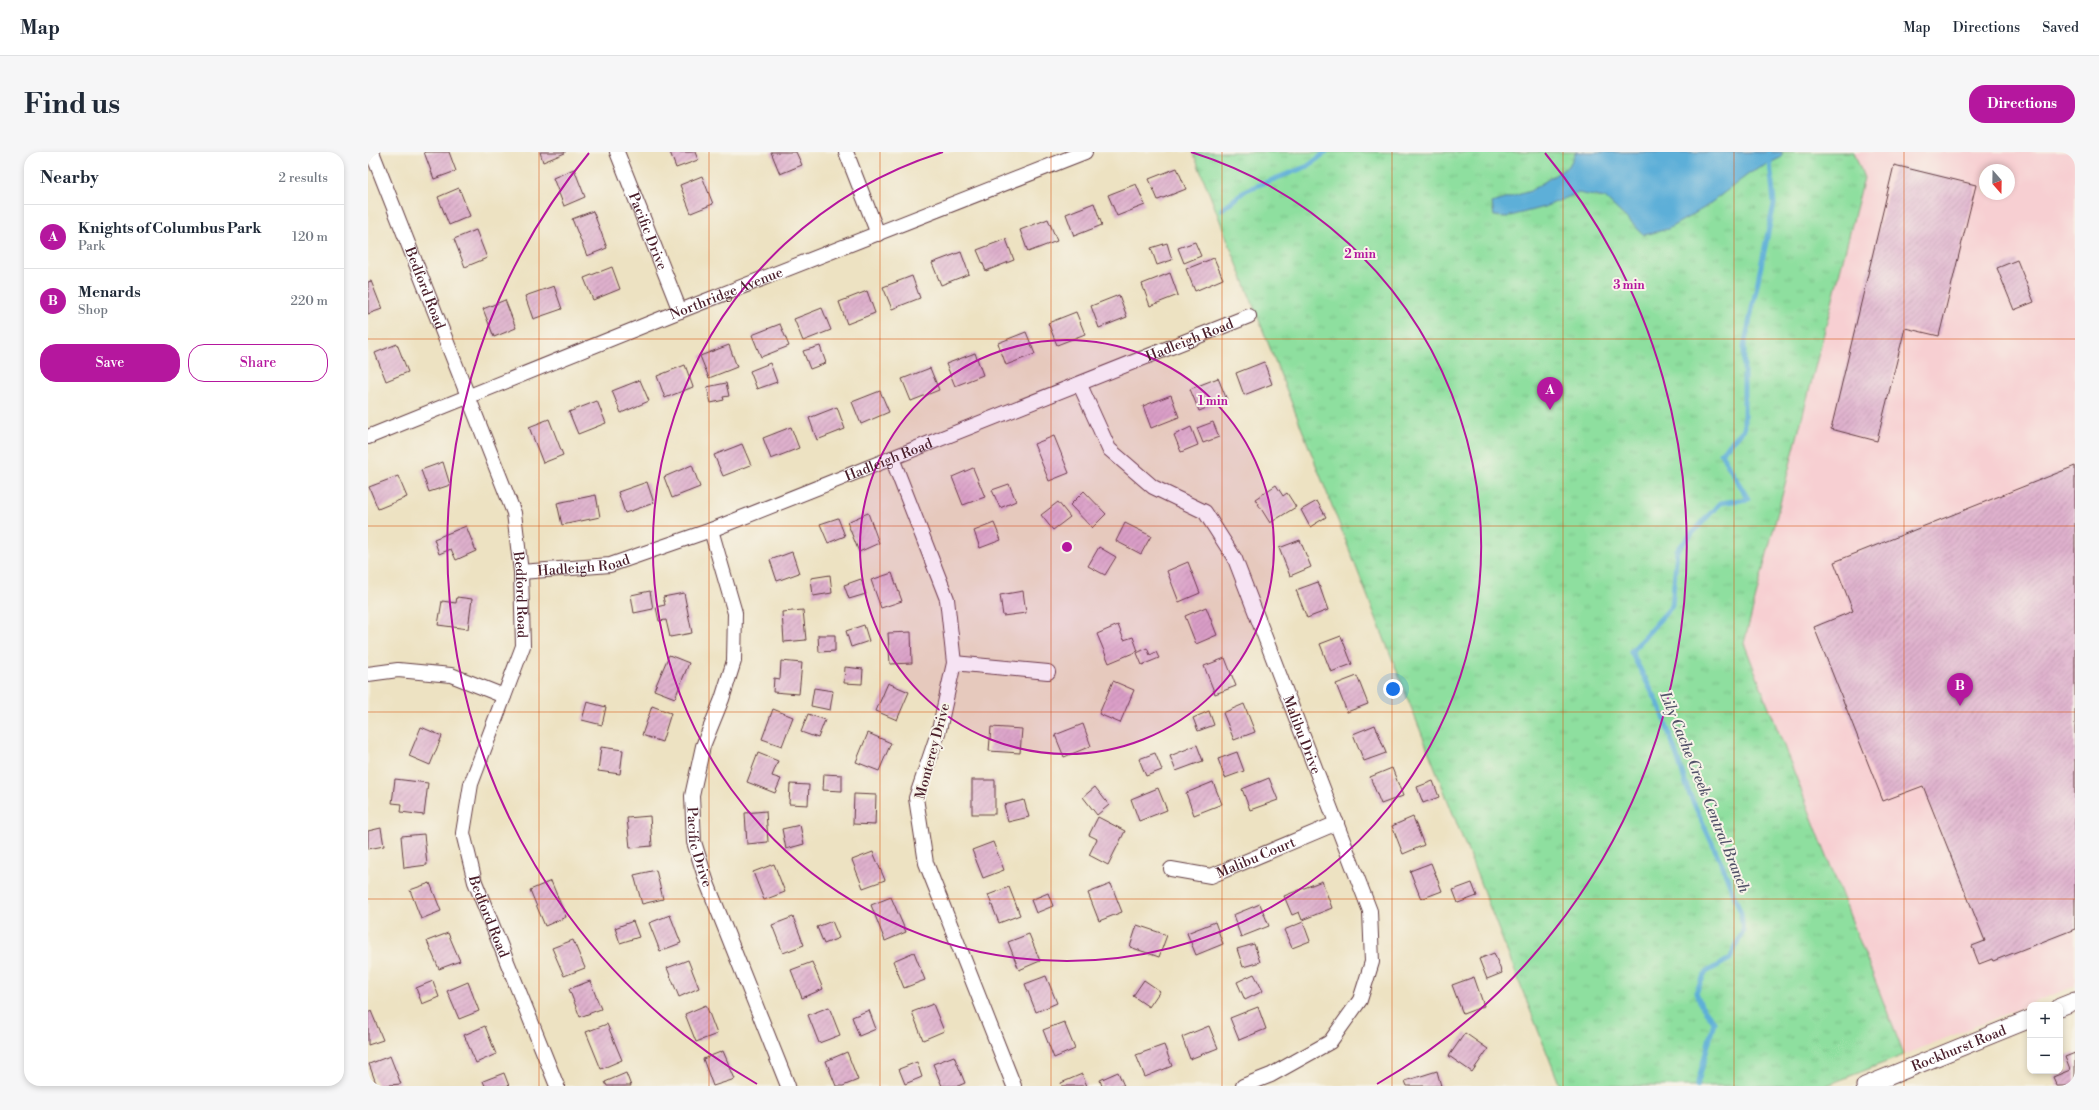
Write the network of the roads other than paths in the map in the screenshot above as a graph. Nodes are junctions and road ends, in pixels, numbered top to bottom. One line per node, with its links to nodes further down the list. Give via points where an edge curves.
1 (372, 152): 9 (street, Bedford Road)
2 (617, 152): 6 (street, Pacific Drive)
3 (846, 152): 5 (street)
4 (1077, 154): 5 (street, Northridge Avenue)
5 (878, 234): 6 (street, Northridge Avenue)
6 (680, 311): 9 (street, Northridge Avenue)
7 (1249, 316): 8 (street, Hadleigh Road)
8 (1080, 385): 11 (street, Hadleigh Road); 18 (street, Malibu Drive, via 1109,448 1153,487 1205,512 1235,559)
9 (469, 397): 10 (street, Northridge Avenue); 13 (street, Bedford Road, via 514,513)
10 (368, 437)
11 (892, 458): 12 (street, Hadleigh Road); 14 (street, Monterey Drive, via 947,599)
12 (711, 530): 13 (street, Hadleigh Road, via 610,566); 24 (street, Pacific Drive, via 735,613 734,661 703,746 692,796 694,842 707,883)
13 (521, 572): 17 (street, Bedford Road, via 523,646)
14 (954, 663): 15 (street); 25 (street, Monterey Drive, via 938,730 916,798 924,856)
15 (1048, 672)
16 (368, 674): 17 (street, via 398,670 451,675)
17 (504, 696): 23 (street, Bedford Road, via 470,784 463,833 475,882)
18 (1337, 823): 19 (street, Malibu Court, via 1211,876); 26 (street, Malibu Drive, via 1370,911 1372,962 1360,1000 1330,1042 1271,1075)
19 (1171, 869)
20 (2075, 1001): 21 (street)
21 (2063, 1006)
22 (2027, 1021): 27 (street, Rockhurst Road)
23 (557, 1086)
24 (788, 1086)
25 (1014, 1086)
26 (1243, 1086)
27 (1865, 1086)

